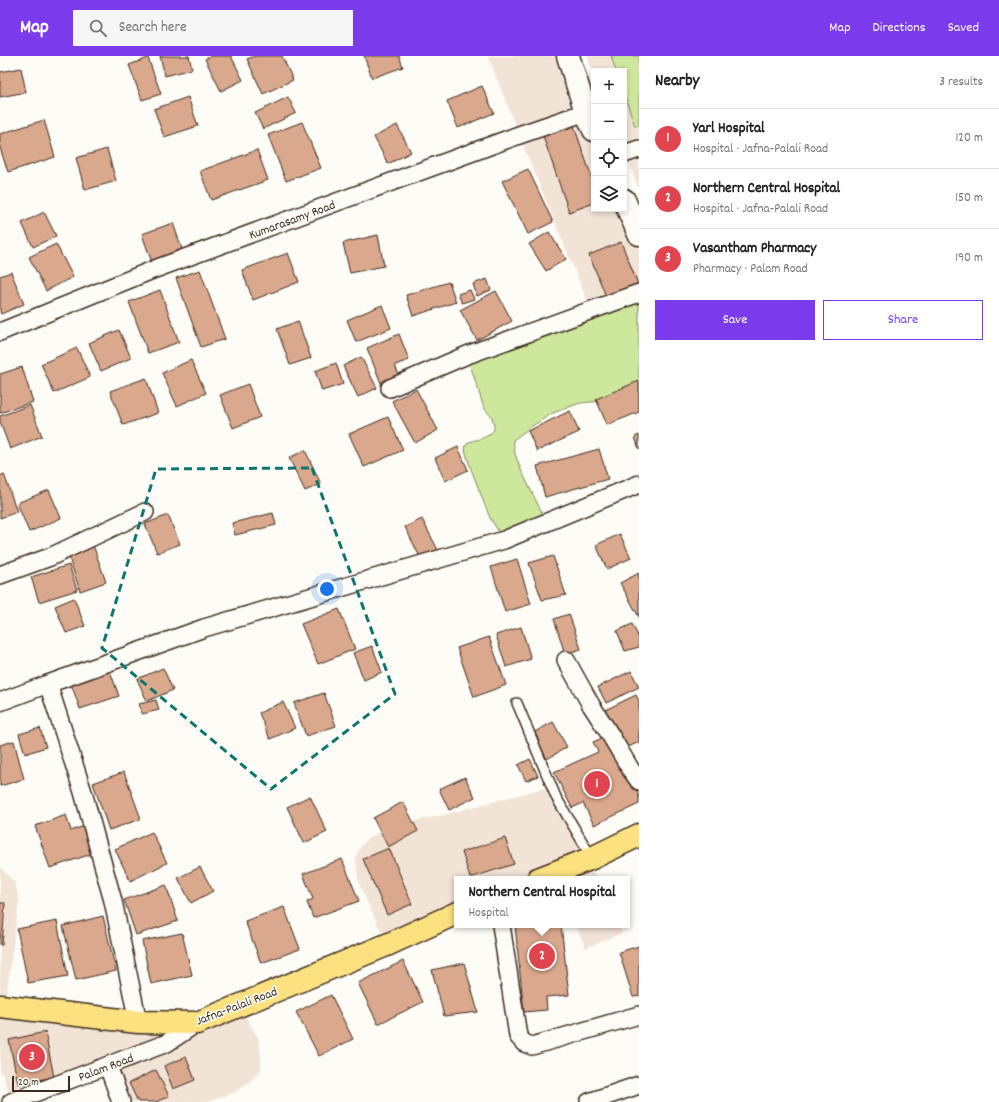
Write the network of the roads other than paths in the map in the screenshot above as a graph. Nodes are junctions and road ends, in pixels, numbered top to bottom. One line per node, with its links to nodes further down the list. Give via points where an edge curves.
1 (568, 56): 2 (main road)
2 (590, 121): 8 (street, Kumarasamy Road, via 518,135 155,269)
3 (639, 149): 4 (street)
4 (627, 153)
5 (627, 207): 6 (main road)
6 (639, 234)
7 (639, 292): 9 (street, via 466,355)
8 (0, 332)
9 (390, 388)
10 (639, 484): 14 (street, via 504,540 204,628)
11 (145, 512): 12 (street, via 50,557)
12 (0, 575)
13 (566, 660): 17 (street, via 591,706)
14 (48, 684): 15 (street); 25 (street, via 83,792 113,901)
15 (0, 702)
16 (517, 703): 19 (lane, via 556,797)
17 (639, 781)
18 (639, 835): 19 (main road)
19 (592, 858): 20 (main road)
20 (546, 876)
21 (454, 914): 26 (main road, Jafna-Palali Road)
22 (501, 928): 24 (street, via 518,1036 524,1043 532,1046)
23 (0, 1006): 25 (main road, Jafna-Palali Road)
24 (639, 1015)
25 (138, 1022): 26 (main road, Jafna-Palali Road)
26 (197, 1023): 27 (street, Palam Road, via 167,1042)
27 (108, 1066): 29 (street, Palam Road); 30 (street)
28 (639, 1085): 31 (street)
29 (11, 1102)
30 (121, 1102)
31 (588, 1102)

